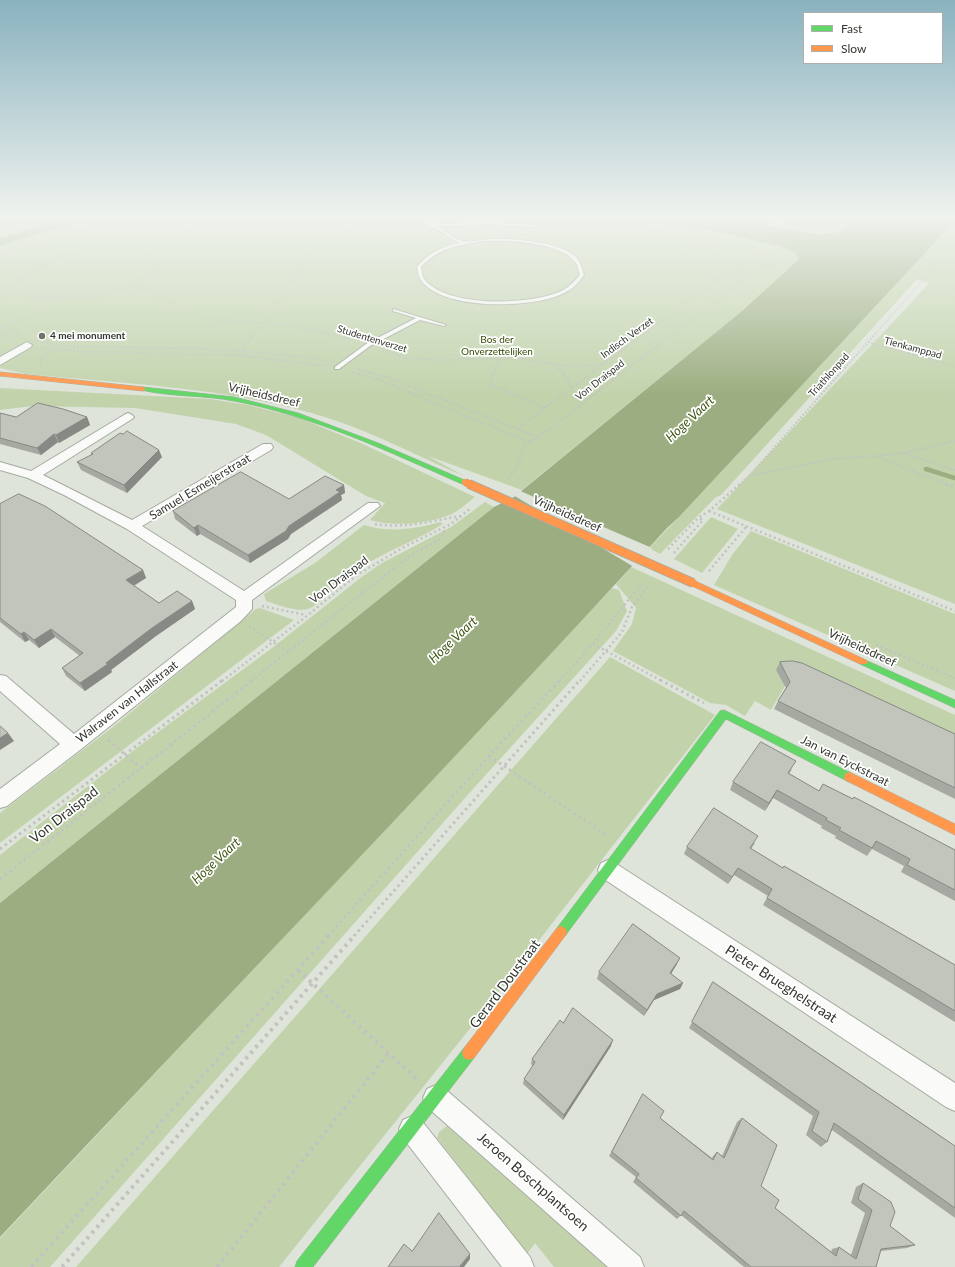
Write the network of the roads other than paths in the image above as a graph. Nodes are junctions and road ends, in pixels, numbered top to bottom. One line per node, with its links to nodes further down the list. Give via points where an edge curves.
1 (421, 277): 2 (lane, via 432,288 451,297 477,302 507,303 535,301 559,294 574,286)
2 (580, 277)
3 (395, 310): 4 (lane)
4 (420, 318): 5 (lane); 8 (lane, via 368,345)
5 (444, 325)
6 (27, 345): 7 (street)
7 (0, 362)
8 (336, 368)
9 (0, 374): 11 (main road, Vrijheidsdreef)
10 (64, 390): 11 (main road, Vrijheidsdreef)
11 (156, 390): 20 (main road, Vrijheidsdreef, bridge, via 234,399 296,414 376,444 693,583)
12 (128, 417): 15 (street)
13 (267, 447): 17 (street, Samuel Esmeijerstraat)
14 (0, 466): 15 (street, Samuel Esmeijerstraat)
15 (33, 475): 17 (street, Samuel Esmeijerstraat)
16 (373, 506): 18 (street)
17 (132, 526): 18 (street, Samuel Esmeijerstraat)
18 (244, 598): 22 (street, Walraven van Hallstraat, via 244,609 235,617)
19 (0, 681): 22 (street)
20 (955, 704)
21 (724, 714): 24 (main road, Jan van Eyckstraat); 25 (main road, Gerard Doustraat)
22 (74, 745): 23 (street, Walraven van Hallstraat)
23 (0, 800)
24 (955, 830)
25 (608, 870): 26 (main road, Gerard Doustraat); 27 (street, Pieter Brueghelstraat)
26 (436, 1098): 28 (main road, Gerard Doustraat); 31 (street, Jeroen Boschplantsoen)
27 (955, 1098)
28 (412, 1129): 29 (main road, Gerard Doustraat); 30 (street)
29 (303, 1267)
30 (520, 1267)
31 (630, 1267)

